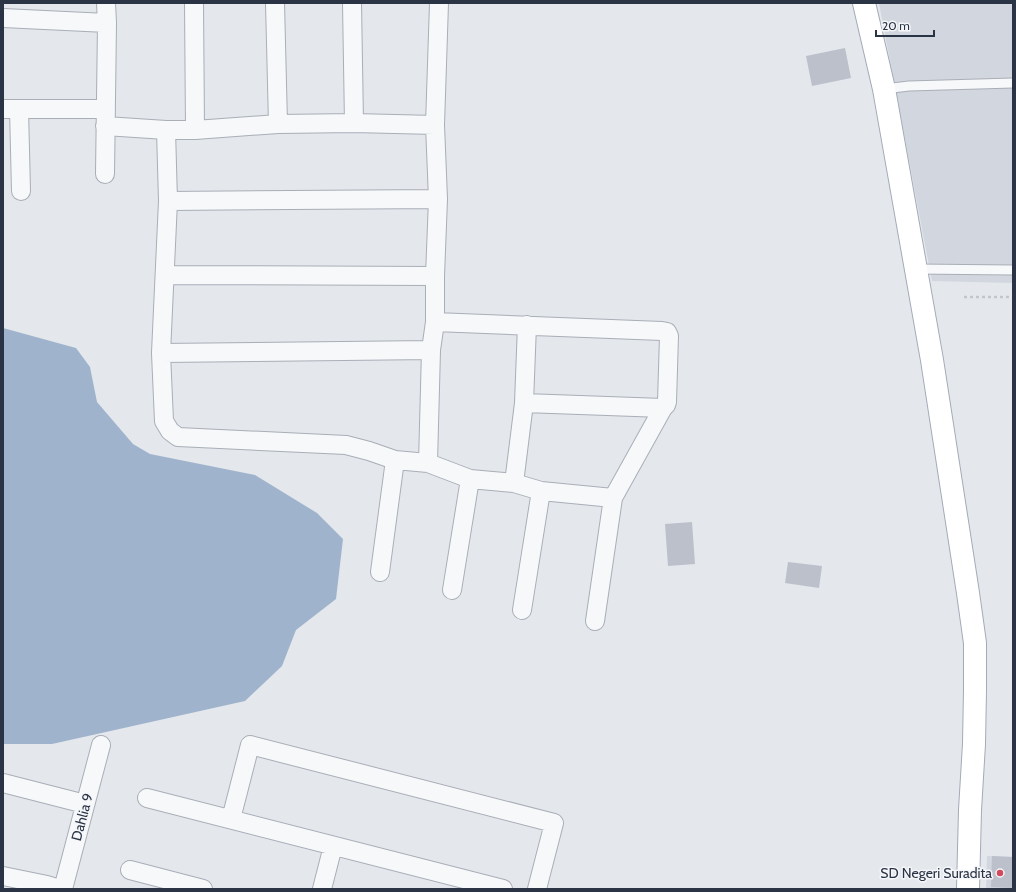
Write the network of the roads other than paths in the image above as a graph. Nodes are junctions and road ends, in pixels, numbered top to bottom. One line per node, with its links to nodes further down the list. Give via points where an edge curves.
1 (106, 3): 8 (street)
2 (194, 3): 18 (street)
3 (275, 3): 14 (street)
4 (352, 3): 13 (street)
5 (439, 3): 15 (street)
6 (864, 3): 10 (main road)
7 (3, 18): 8 (street)
8 (107, 23): 12 (street)
9 (1013, 83): 10 (lane)
10 (884, 89): 23 (main road)
11 (11, 109): 12 (street); 20 (street)
12 (106, 109): 16 (street)
13 (354, 123): 14 (street); 15 (street)
14 (278, 124): 18 (street)
15 (435, 125): 21 (street)
16 (106, 126): 17 (street); 19 (street)
17 (166, 130): 18 (street); 22 (street)
18 (195, 130)
19 (105, 174)
20 (21, 191)
21 (438, 199): 22 (street); 26 (street)
22 (168, 201): 25 (street)
23 (916, 269): 24 (lane); 57 (main road, via 974,643 974,744)
24 (1013, 270)
25 (165, 275): 26 (street); 30 (street)
26 (435, 276): 27 (street)
27 (435, 322): 28 (street); 29 (street)
28 (527, 325): 31 (street); 32 (street, via 668,332 667,402)
29 (431, 350): 30 (street); 34 (street)
30 (161, 353): 33 (street, via 164,421 170,431 178,437 346,445)
31 (524, 403): 32 (street); 36 (street)
32 (663, 408): 38 (street)
33 (395, 460): 34 (street); 39 (street)
34 (428, 464): 35 (street)
35 (470, 479): 36 (street); 40 (street)
36 (514, 483): 37 (street)
37 (541, 491): 38 (street); 41 (street)
38 (613, 498): 42 (street)
39 (380, 572)
40 (452, 590)
41 (522, 610)
42 (595, 621)
43 (101, 745): 46 (street, Dahlia 9)
44 (3, 783): 46 (street)
45 (147, 798): 47 (street)
46 (85, 804): 52 (street, Dahlia 9)
47 (230, 819): 48 (street); 56 (street, via 250,745 554,822)
48 (333, 846): 54 (street); 55 (street)
49 (130, 870): 53 (street)
50 (3, 876): 51 (street)
51 (60, 889)
52 (63, 889)
53 (203, 889)
54 (322, 889)
55 (503, 889)
56 (537, 889)
57 (968, 889)

